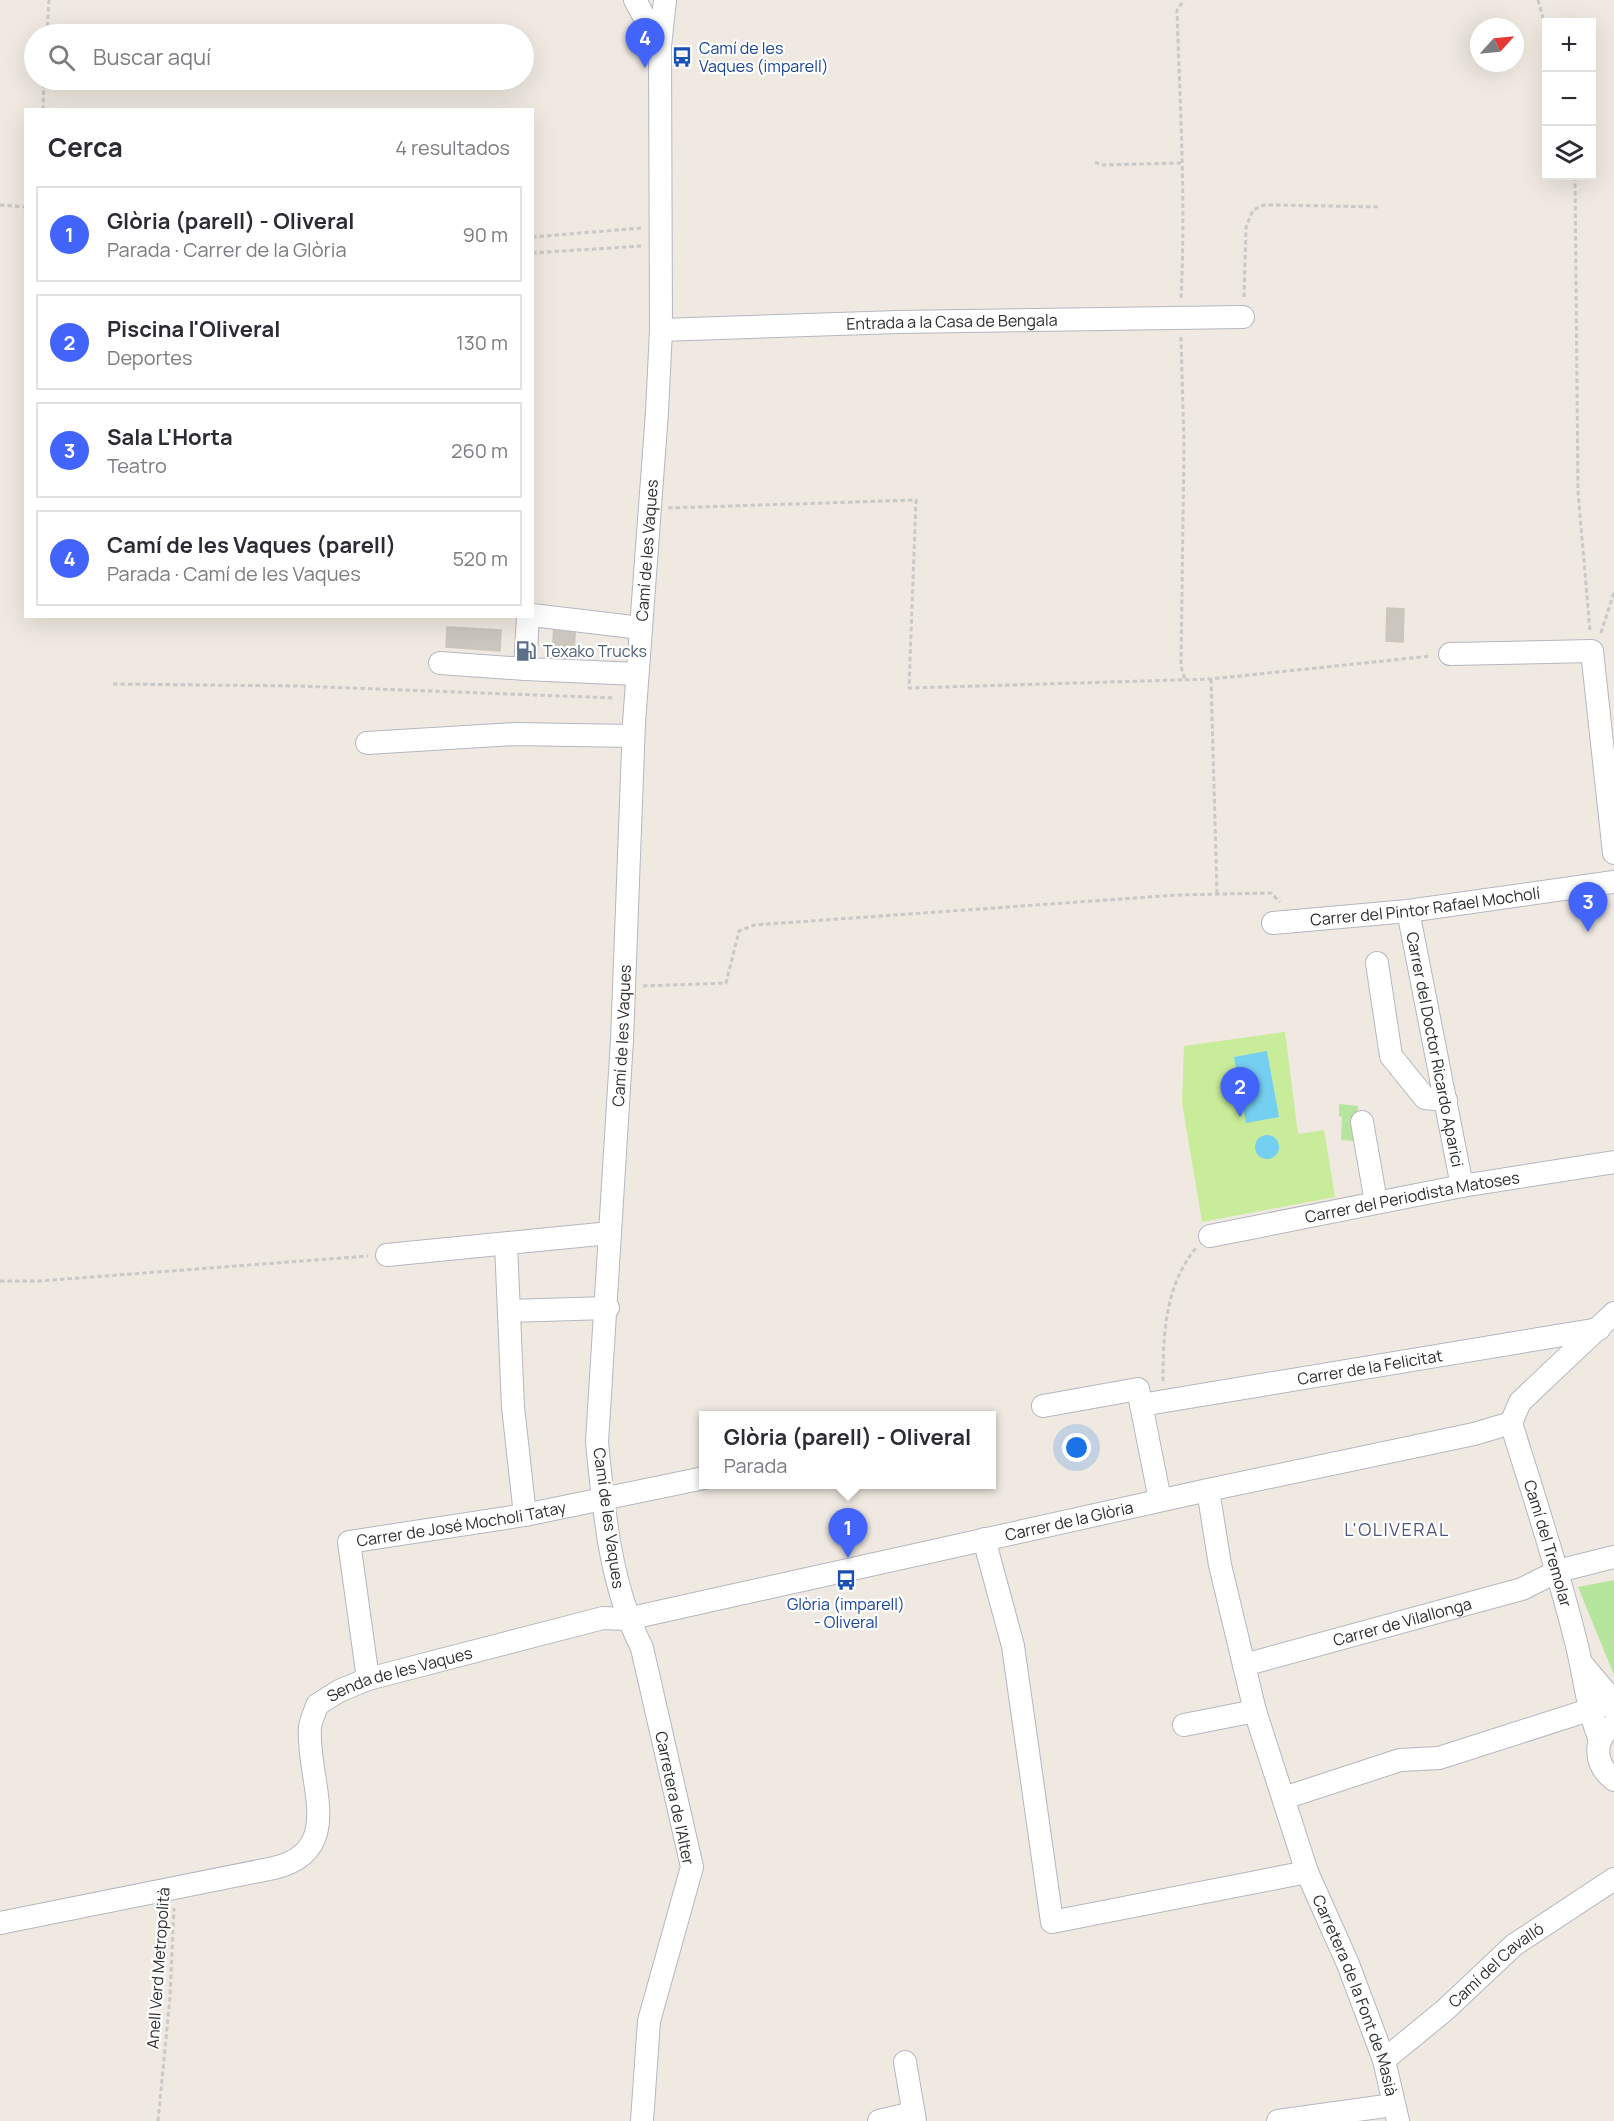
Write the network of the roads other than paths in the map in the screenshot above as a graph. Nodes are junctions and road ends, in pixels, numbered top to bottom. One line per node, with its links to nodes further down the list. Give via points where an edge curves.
1 (635, 0): 3 (street, Camí de les Vaques)
2 (665, 0): 3 (street, Camí de les Vaques)
3 (660, 46): 5 (street, Camí de les Vaques, via 655,236)
4 (1243, 317): 5 (street, Entrada a la Casa de Bengala)
5 (661, 330): 8 (street, Camí de les Vaques)
6 (534, 615): 8 (street)
7 (528, 618): 11 (street)
8 (641, 628): 12 (street, Camí de les Vaques)
9 (1450, 654): 15 (street, via 1592,651)
10 (440, 663): 11 (street)
11 (525, 669): 12 (street)
12 (637, 675): 13 (street, Camí de les Vaques)
13 (633, 736): 14 (street, via 515,734); 25 (street, Camí de les Vaques)
14 (366, 743)
15 (1614, 853)
16 (1614, 882): 17 (street, Carrer del Pintor Rafael Mocholí)
17 (1408, 911): 18 (street, Carrer del Pintor Rafael Mocholí); 20 (street, Carrer del Doctor Ricardo Aparici)
18 (1273, 922)
19 (1377, 963): 20 (street, via 1391,1056 1425,1098)
20 (1446, 1100): 23 (street, Carrer del Doctor Ricardo Aparici)
21 (1362, 1122): 24 (street)
22 (1614, 1162): 23 (street, Carrer del Periodista Matoses)
23 (1462, 1186): 24 (street, Carrer del Periodista Matoses)
24 (1376, 1202): 26 (street, Carrer del Periodista Matoses)
25 (610, 1233): 27 (street); 29 (street, Camí de les Vaques)
26 (1210, 1236)
27 (506, 1244): 28 (street); 30 (street)
28 (387, 1255)
29 (608, 1308): 30 (street); 37 (street, Camí de les Vaques, via 597,1442)
30 (509, 1311): 39 (street, via 513,1407)
31 (1607, 1321): 32 (street, Carrer de la Felicitat); 34 (street, via 1520,1402)
32 (1147, 1398): 33 (street, Carrer de la Felicitat); 38 (street)
33 (1043, 1406)
34 (1511, 1423): 36 (street, Carrer de la Glòria); 42 (street, Camí del Tremolar)
35 (699, 1479): 37 (street, Carrer de José Mocholi Tatay)
36 (1208, 1490): 38 (street, Carrer de la Glòria); 45 (street, Carretera de la Font de Masià, via 1220,1565)
37 (603, 1499): 39 (street, Carrer de José Mocholi Tatay); 43 (street, Camí de les Vaques)
38 (1160, 1500): 40 (street, Carrer de la Glòria)
39 (525, 1515): 46 (street, Carrer de José Mocholi Tatay, via 349,1542)
40 (984, 1539): 43 (street, Carrer de la Glòria); 55 (street, via 1013,1646 1052,1922)
41 (1614, 1557): 42 (street, Carrer de Vilallonga)
42 (1558, 1571): 44 (street, Camí del Tremolar); 45 (street, Carrer de Vilallonga, via 1522,1589)
43 (627, 1619): 46 (street, Senda de les Vaques, via 603,1618); 62 (street, Carretera de l'Alter, via 642,1648 692,1867 649,2021)
44 (1582, 1664): 47 (street, Camí del Tremolar); 49 (street, Camí del Tremolar)
45 (1244, 1665): 48 (street, Carretera de la Font de Masià)
46 (368, 1679): 57 (street, Senda de les Vaques, via 317,1705 310,1727 319,1827 312,1845 301,1857 285,1865)
47 (1614, 1702): 49 (street)
48 (1255, 1711): 50 (street); 54 (street, Carretera de la Font de Masià)
49 (1585, 1713): 51 (street, Camí del Tremolar); 54 (street, via 1439,1758 1400,1760)
50 (1184, 1725)
51 (1607, 1732): 52 (street, Camí del Tremolar, via 1599,1764)
52 (1610, 1777): 53 (street)
53 (1614, 1796)
54 (1284, 1798): 55 (street, Carretera de la Font de Masià)
55 (1307, 1872): 58 (street, Carretera de la Font de Masià, via 1348,1964)
56 (1614, 1879): 58 (street, Camí del Cavalló, via 1514,1945)
57 (0, 1923)
58 (1384, 2060): 60 (street, Carretera de la Font de Masià)
59 (904, 2062): 61 (street)
60 (1395, 2113): 64 (street)
61 (914, 2117): 63 (street)
62 (642, 2121)
63 (879, 2121)
64 (1278, 2121)

